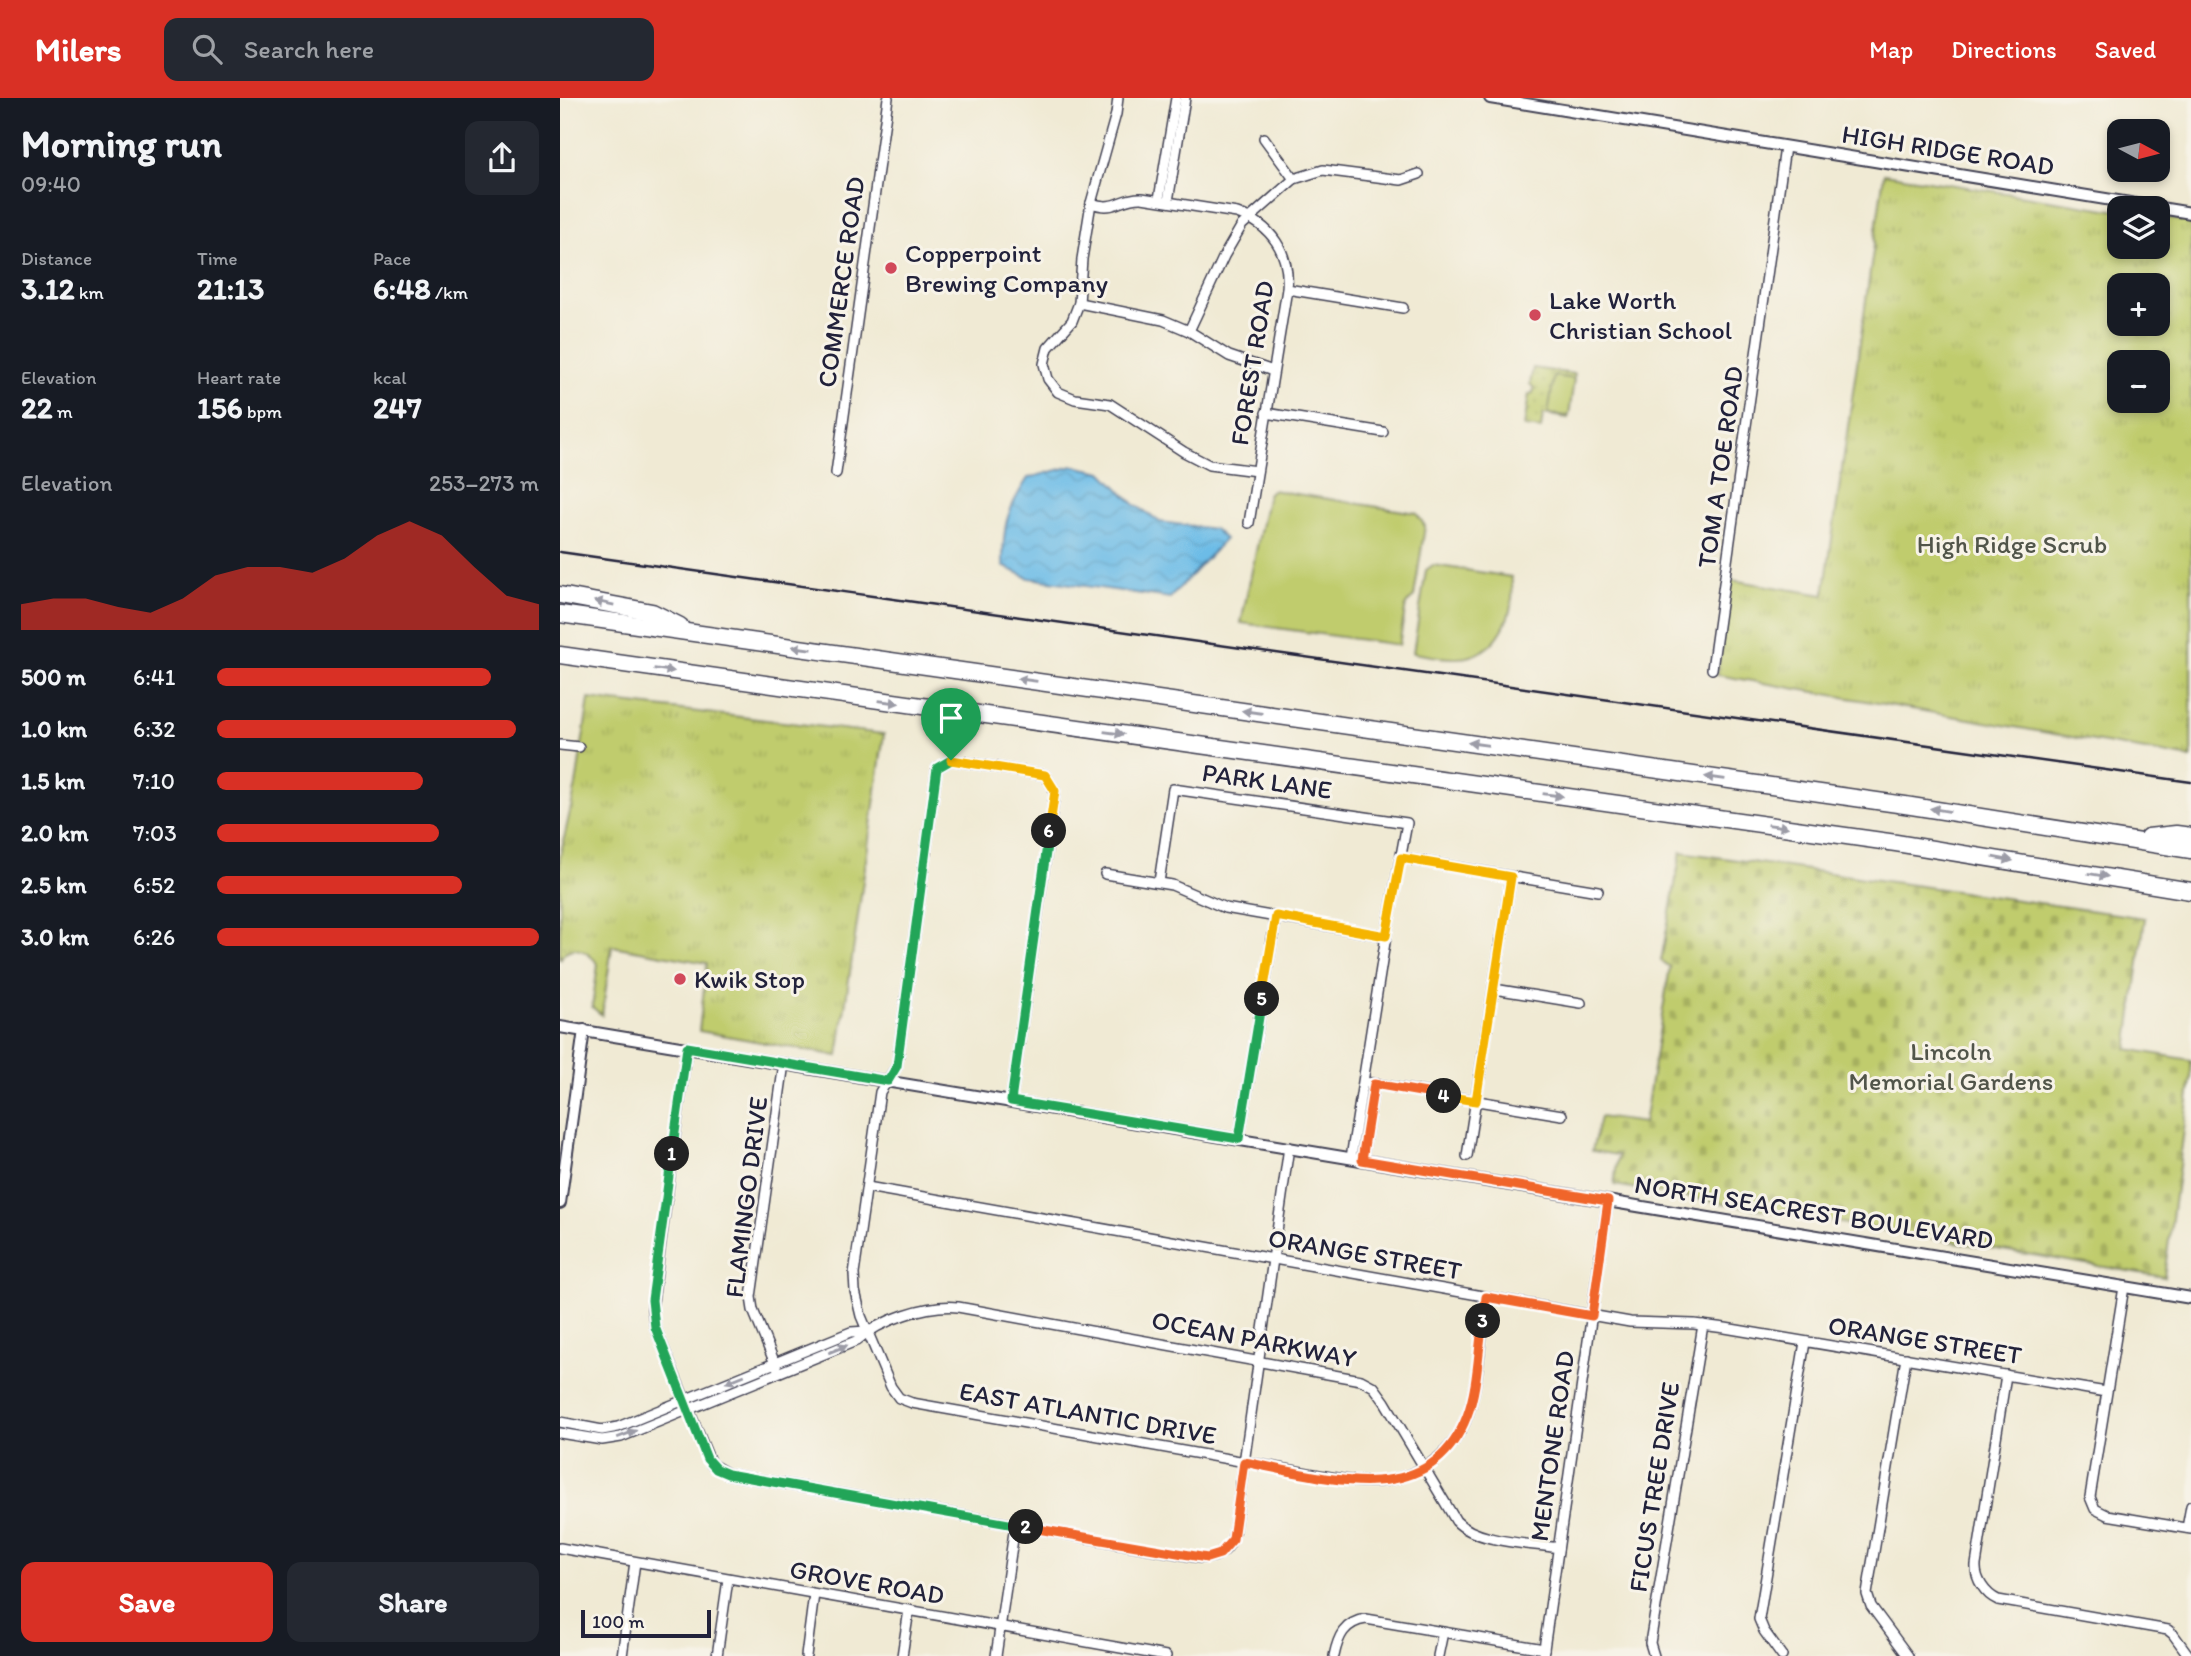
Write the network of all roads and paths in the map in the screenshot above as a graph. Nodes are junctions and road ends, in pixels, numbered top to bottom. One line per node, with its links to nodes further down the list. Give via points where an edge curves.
1 (888, 98): 23 (street, COMMERCE ROAD)
2 (1118, 98): 12 (street)
3 (1176, 98): 6 (street)
4 (1185, 98): 6 (street)
5 (1490, 98): 8 (street, HIGH RIDGE ROAD)
6 (1175, 132): 11 (street)
7 (1264, 138): 10 (street)
8 (1786, 147): 13 (street, HIGH RIDGE ROAD); 31 (street, TOM A TOE ROAD)
9 (1419, 174): 10 (street, via 1401,180 1323,170)
10 (1294, 179): 14 (street)
11 (1163, 200): 12 (street, FOREST ROAD, via 1135,197 1108,207); 14 (street, FOREST ROAD)
12 (1091, 203): 16 (street)
13 (2191, 213)
14 (1251, 219): 15 (street, FOREST ROAD, via 1271,235 1283,253); 18 (street, via 1242,225 1224,256)
15 (1287, 289): 17 (street); 19 (street, FOREST ROAD)
16 (1079, 303): 18 (street, via 1163,320); 22 (street, via 1072,321 1048,348 1044,364 1048,380 1058,392 1110,404 1209,465)
17 (1403, 308)
18 (1189, 331): 19 (street, via 1229,356)
19 (1273, 371): 20 (street, FOREST ROAD)
20 (1266, 413): 21 (street); 22 (street, FOREST ROAD)
21 (1383, 432)
22 (1257, 471): 24 (street, FOREST ROAD)
23 (836, 473)
24 (1249, 523)
25 (560, 595): 27 (highway, one-way to 25, via 652,612)
26 (560, 614): 27 (highway)
27 (691, 632): 35 (highway, one-way to 27)
28 (560, 655): 29 (highway)
29 (596, 660): 30 (highway); 41 (highway, one-way to 41, via 1920,846)
30 (560, 661)
31 (1712, 669)
32 (560, 745): 33 (street)
33 (579, 747)
34 (2191, 836): 35 (highway)
35 (2129, 839): 36 (highway)
36 (2191, 850)
37 (1401, 858): 39 (street); 40 (street, PARK LANE, via 1407,822 1173,789); 46 (street)
38 (1104, 874): 40 (street)
39 (1511, 877): 42 (street); 47 (street)
40 (1159, 883): 45 (street, via 1225,908)
41 (2173, 888): 43 (highway); 44 (highway)
42 (1598, 891)
43 (2191, 891)
44 (2191, 899)
45 (1276, 916): 46 (street); 60 (street)
46 (1386, 936): 54 (street)
47 (1494, 989): 48 (street); 56 (street)
48 (1581, 1003)
49 (560, 1027): 50 (street, NORTH SEACREST BOULEVARD)
50 (584, 1030): 51 (street, NORTH SEACREST BOULEVARD); 66 (street)
51 (687, 1047): 52 (street, NORTH SEACREST BOULEVARD); 80 (street, via 652,1309)
52 (784, 1063): 53 (street, NORTH SEACREST BOULEVARD); 77 (street, FLAMINGO DRIVE, via 751,1297)
53 (888, 1081): 55 (street, NORTH SEACREST BOULEVARD); 55 (street, EAST ATLANTIC DRIVE, via 897,1066 937,768 951,760 1045,775 1055,791); 64 (street, EAST ATLANTIC DRIVE, via 880,1092)
54 (1369, 1083): 56 (street); 58 (street); 59 (street)
55 (1011, 1101): 60 (street, NORTH SEACREST BOULEVARD)
56 (1476, 1101): 57 (street); 62 (street)
57 (1562, 1115)
58 (1356, 1125): 59 (street); 63 (street)
59 (1367, 1126): 63 (street)
60 (1239, 1139): 61 (street, NORTH SEACREST BOULEVARD)
61 (1289, 1147): 63 (street, NORTH SEACREST BOULEVARD); 67 (street)
62 (1467, 1156)
63 (1356, 1159): 65 (street, NORTH SEACREST BOULEVARD)
64 (867, 1187): 67 (street, ORANGE STREET); 73 (street, EAST ATLANTIC DRIVE, via 854,1283)
65 (1608, 1201): 68 (street, NORTH SEACREST BOULEVARD); 71 (street, MENTONE ROAD)
66 (560, 1203)
67 (1273, 1259): 69 (street, ORANGE STREET); 76 (street)
68 (2124, 1287): 70 (street, NORTH SEACREST BOULEVARD); 79 (street)
69 (1486, 1297): 71 (street, ORANGE STREET); 84 (street, EAST ATLANTIC DRIVE, via 1468,1414 1450,1445)
70 (2191, 1298)
71 (1592, 1316): 72 (street, ORANGE STREET); 89 (street, MENTONE ROAD)
72 (1703, 1325): 74 (street, ORANGE STREET); 106 (street, FICUS TREE DRIVE, via 1650,1643)
73 (867, 1331): 76 (street, OCEAN PARKWAY, via 941,1306); 77 (street, OCEAN PARKWAY, via 851,1332); 83 (street, EAST ATLANTIC DRIVE, via 891,1387 905,1401)
74 (1805, 1342): 75 (street, ORANGE STREET); 107 (street, via 1759,1619)
75 (1906, 1358): 78 (street, ORANGE STREET); 108 (street, via 1867,1594)
76 (1258, 1361): 83 (street); 84 (street, OCEAN PARKWAY, via 1369,1384)
77 (777, 1368): 80 (street, OCEAN PARKWAY)
78 (2006, 1375): 79 (street, ORANGE STREET); 109 (street, via 1977,1577 1998,1600 2168,1630)
79 (2106, 1392): 87 (street, via 2090,1490 2092,1503 2107,1515)
80 (685, 1404): 81 (street, OCEAN PARKWAY, via 612,1429); 82 (street, OCEAN PARKWAY, one-way to 80, via 615,1439); 86 (street, via 707,1459 722,1472)
81 (560, 1422)
82 (560, 1433)
83 (1244, 1462): 84 (street, EAST ATLANTIC DRIVE, via 1367,1483 1396,1480); 86 (street, via 1234,1533 1225,1550 1214,1557)
84 (1425, 1467): 89 (street, OCEAN PARKWAY, via 1462,1527 1484,1536)
85 (2191, 1506): 87 (street)
86 (1015, 1525): 94 (street)
87 (2189, 1529)
88 (560, 1548): 90 (street, GROVE ROAD)
89 (1558, 1548): 97 (street, MENTONE ROAD)
90 (635, 1562): 91 (street, GROVE ROAD); 98 (street)
91 (728, 1578): 92 (street, GROVE ROAD); 99 (street)
92 (814, 1594): 93 (street, GROVE ROAD); 100 (street)
93 (909, 1610): 94 (street, GROVE ROAD); 101 (street)
94 (1000, 1627): 96 (street, GROVE ROAD); 102 (street)
95 (1443, 1632): 97 (street); 104 (street, via 1366,1619 1345,1629); 105 (street)
96 (1112, 1651): 103 (street, GROVE ROAD)
97 (1544, 1652)
98 (622, 1656)
99 (717, 1656)
100 (806, 1656)
101 (902, 1656)
102 (996, 1656)
103 (1166, 1656)
104 (1334, 1656)
105 (1438, 1656)
106 (1654, 1656)
107 (1782, 1656)
108 (1908, 1656)
109 (2189, 1656)

